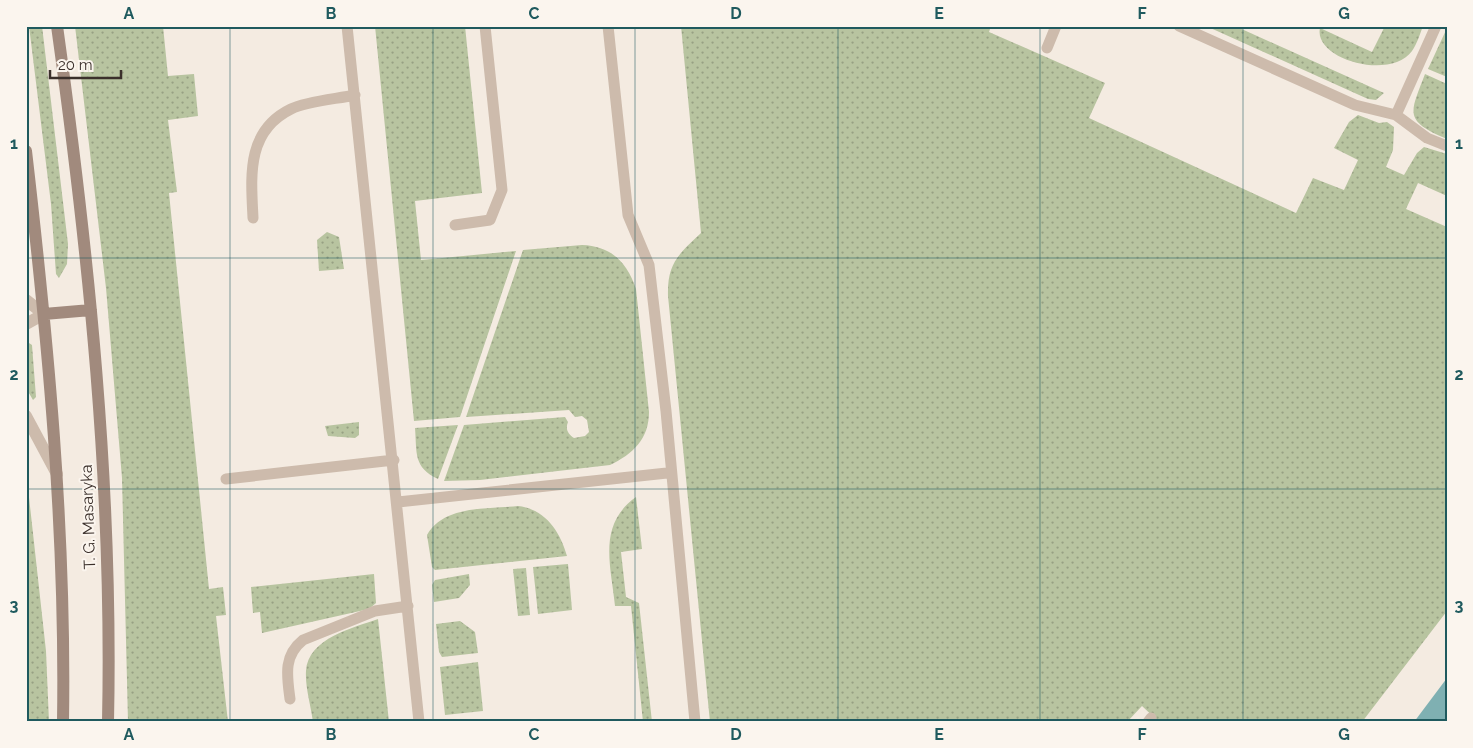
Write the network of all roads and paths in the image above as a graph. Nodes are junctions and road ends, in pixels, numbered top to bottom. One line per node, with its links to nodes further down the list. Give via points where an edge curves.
1 (57, 26): 17 (street, T. G. Masaryka)
2 (347, 26): 9 (lane)
3 (485, 26): 15 (lane, via 502,190 490,220)
4 (608, 26): 31 (lane, via 628,215 649,265)
5 (1056, 26): 8 (lane)
6 (1179, 26): 10 (lane, via 1355,105)
7 (1436, 26): 10 (lane)
8 (1048, 48)
9 (355, 94): 14 (lane, via 292,109 265,131 254,153 251,179); 21 (lane)
10 (1396, 115): 11 (lane, via 1426,138)
11 (1447, 146)
12 (26, 151): 13 (street, T. G. Masaryka)
13 (28, 181): 18 (street, T. G. Masaryka)
14 (253, 218)
15 (455, 225)
16 (26, 300): 18 (street)
17 (91, 310): 18 (street); 29 (street, T. G. Masaryka, via 106,526)
18 (44, 314): 19 (street); 23 (street, T. G. Masaryka)
19 (26, 324)
20 (26, 416): 23 (street)
21 (394, 460): 24 (lane); 25 (lane)
22 (667, 473): 25 (lane)
23 (57, 475): 28 (street, T. G. Masaryka)
24 (226, 479)
25 (398, 502): 26 (lane)
26 (408, 606): 27 (lane, via 375,611 299,643 288,657 286,672); 30 (lane)
27 (290, 699)
28 (63, 722)
29 (108, 722)
30 (419, 722)
31 (695, 722)

